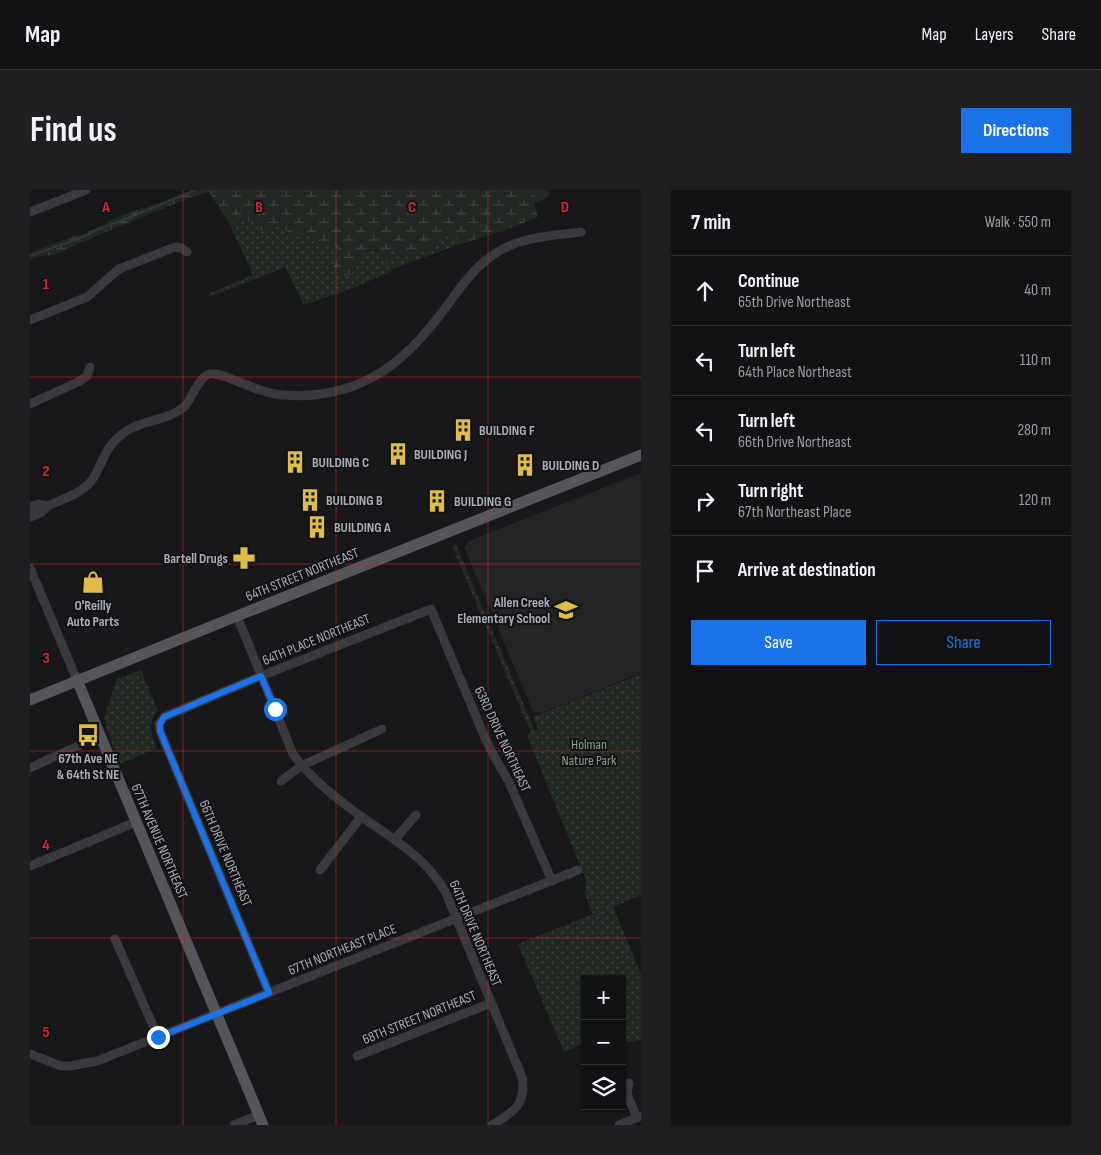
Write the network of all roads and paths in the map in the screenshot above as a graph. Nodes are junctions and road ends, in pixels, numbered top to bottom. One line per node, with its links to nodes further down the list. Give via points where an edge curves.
1 (86, 190): 2 (street)
2 (30, 212)
3 (581, 232): 9 (street, via 517,243 491,256 474,271 415,346 376,376 360,384 321,394 280,395 220,375 211,373 203,377 184,406 127,430 114,442 92,480 83,489)
4 (187, 252): 5 (street, via 174,247 119,269 87,297)
5 (30, 320)
6 (90, 367): 7 (street, via 87,376 78,382)
7 (30, 404)
8 (641, 455): 14 (main road, 64TH STREET NORTHEAST)
9 (46, 506): 10 (street); 11 (street, via 42,512)
10 (30, 507)
11 (30, 517)
12 (30, 568): 16 (street, 67TH AVENUE NORTHEAST)
13 (431, 609): 15 (street, 64TH PLACE NORTHEAST); 31 (street, 63RD DRIVE NORTHEAST, via 485,738 509,782)
14 (237, 616): 15 (street); 16 (main road, 64TH STREET NORTHEAST)
15 (261, 676): 18 (street, 64TH PLACE NORTHEAST, via 164,717); 21 (street)
16 (77, 680): 17 (main road, 64TH STREET NORTHEAST); 26 (main road, 67TH AVENUE NORTHEAST)
17 (30, 700)
18 (160, 724): 34 (street, 66TH DRIVE NORTHEAST, via 160,731)
19 (382, 729): 21 (street)
20 (80, 746): 22 (street)
21 (301, 766): 23 (street); 25 (street, 64TH DRIVE NORTHEAST)
22 (30, 768)
23 (281, 781)
24 (416, 815): 27 (street)
25 (361, 817): 27 (street, 64TH DRIVE NORTHEAST); 29 (street)
26 (136, 822): 28 (street); 36 (main road, 67TH AVENUE NORTHEAST)
27 (395, 839): 32 (street, 64TH DRIVE NORTHEAST, via 438,878)
28 (30, 866)
29 (320, 870)
30 (578, 870): 31 (street, 67TH NORTHEAST PLACE)
31 (552, 881): 32 (street, 67TH NORTHEAST PLACE)
32 (457, 918): 34 (street, 67TH NORTHEAST PLACE); 35 (street, 64TH DRIVE NORTHEAST)
33 (115, 939): 37 (street)
34 (269, 993): 36 (street, 67TH NORTHEAST PLACE)
35 (491, 1003): 39 (street, 68TH STREET NORTHEAST); 44 (street, 64TH DRIVE NORTHEAST, via 524,1088 516,1108)
36 (216, 1014): 37 (street, 67TH NORTHEAST PLACE); 42 (main road, 67TH AVENUE NORTHEAST)
37 (158, 1037): 38 (street, 67TH NORTHEAST PLACE, via 97,1061 70,1066 61,1066)
38 (30, 1054)
39 (357, 1056)
40 (629, 1083): 41 (street, via 627,1094)
41 (639, 1117): 45 (street)
42 (261, 1120): 43 (street)
43 (234, 1125)
44 (492, 1125)
45 (619, 1125)

